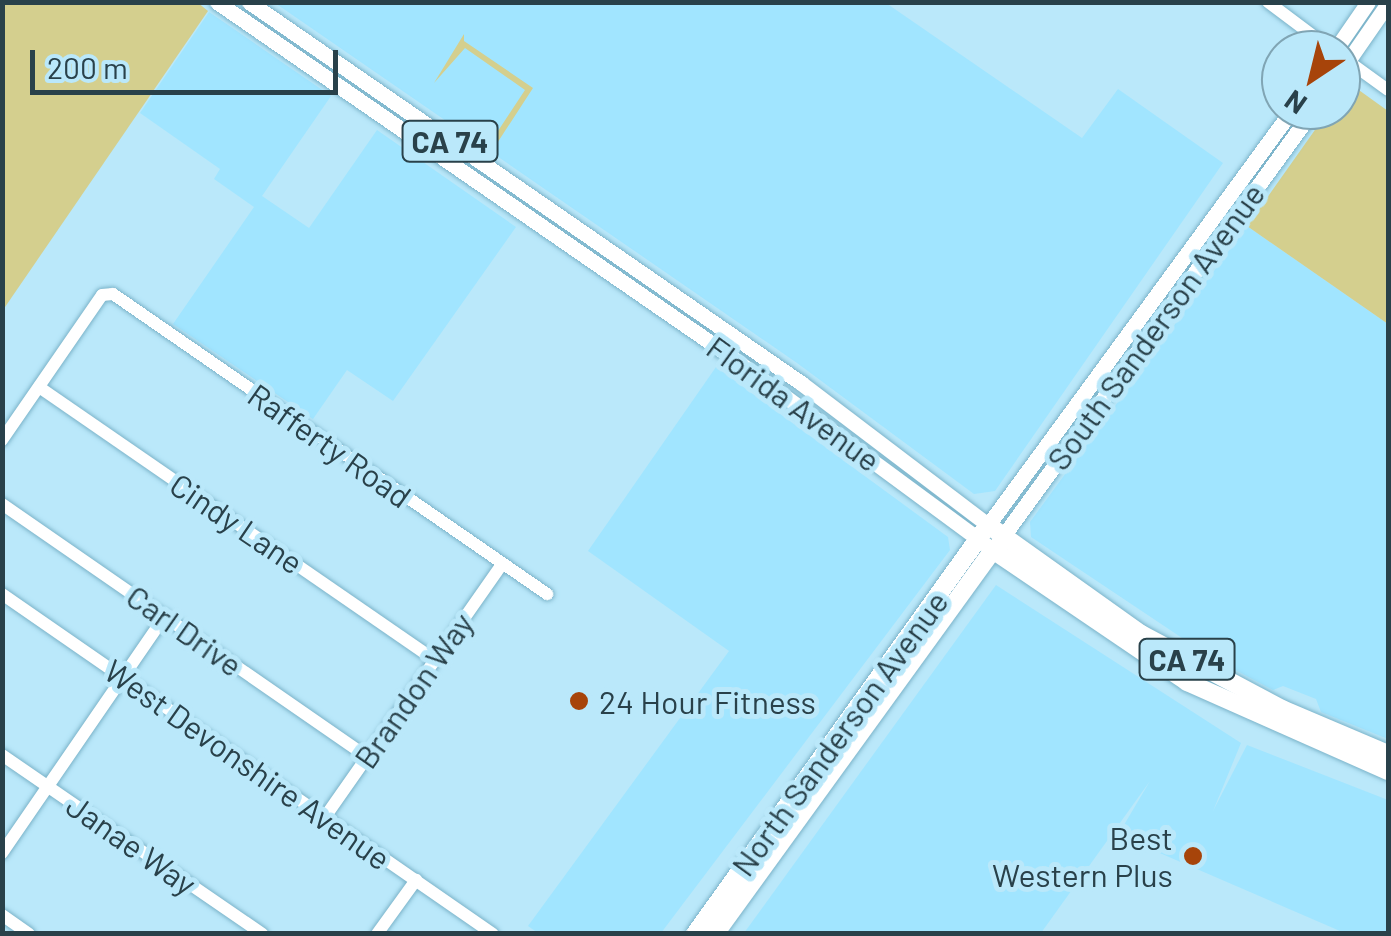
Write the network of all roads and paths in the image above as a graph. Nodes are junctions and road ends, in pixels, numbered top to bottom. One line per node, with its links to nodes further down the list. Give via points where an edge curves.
1 (249, 2): 8 (main road, Florida Avenue / CA 74)
2 (1268, 2): 6 (street)
3 (1368, 2): 7 (main road)
4 (1388, 3): 9 (main road)
5 (223, 6): 8 (main road); 10 (main road, Florida Avenue)
6 (1304, 30)
7 (1354, 30)
8 (291, 32): 13 (main road, Florida Avenue / CA 74)
9 (1361, 33)
10 (309, 66): 13 (main road, via 318,60 369,94); 25 (main road, Florida Avenue)
11 (1361, 72): 12 (street)
12 (1388, 90)
13 (387, 98): 25 (main road, Florida Avenue / CA 74, via 801,383)
14 (1278, 130): 16 (main road, South Sanderson Avenue)
15 (1298, 130): 17 (main road, South Sanderson Avenue)
16 (1238, 185): 17 (main road); 18 (main road, South Sanderson Avenue)
17 (1229, 224): 19 (main road, South Sanderson Avenue)
18 (1201, 235): 19 (main road, via 1147,323); 20 (main road, South Sanderson Avenue)
19 (1151, 331): 22 (main road, South Sanderson Avenue)
20 (1130, 332): 22 (main road, via 1134,341); 25 (main road, South Sanderson Avenue)
21 (38, 388): 23 (street); 26 (street, Rafferty Road, via 102,295 113,294); 31 (street, Cindy Lane)
22 (1090, 416): 25 (main road, South Sanderson Avenue)
23 (2, 440)
24 (2, 504): 29 (street, Carl Drive)
25 (990, 538): 30 (highway, North Sanderson Avenue); 34 (highway, Florida Avenue, via 1095,625); 35 (highway, North Sanderson Avenue); 38 (highway, Florida Avenue / CA 74, via 1200,666)
26 (502, 564): 28 (street, Rafferty Road); 31 (street, Brandon Way)
27 (2, 594): 33 (street, West Devonshire Avenue)
28 (546, 594)
29 (165, 616): 33 (street); 37 (street, Carl Drive)
30 (896, 653): 32 (highway, North Sanderson Avenue); 35 (highway, via 902,662)
31 (434, 659): 37 (street, Brandon Way)
32 (882, 673): 35 (highway, via 862,716); 49 (highway, North Sanderson Avenue)
33 (123, 677): 40 (street); 41 (street, West Devonshire Avenue)
34 (1264, 721): 38 (highway, via 1270,714); 39 (highway, Florida Avenue)
35 (869, 722): 50 (highway, North Sanderson Avenue)
36 (2, 754): 40 (street, Janae Way)
37 (366, 756): 41 (street, Brandon Way)
38 (1388, 756)
39 (1388, 770)
40 (49, 786): 42 (street); 46 (street, Janae Way)
41 (325, 817): 43 (street, West Devonshire Avenue)
42 (2, 853)
43 (416, 880): 47 (street); 48 (street, West Devonshire Avenue)
44 (2, 916): 45 (street)
45 (29, 934)
46 (262, 934)
47 (378, 934)
48 (494, 934)
49 (695, 934)
50 (715, 934)

